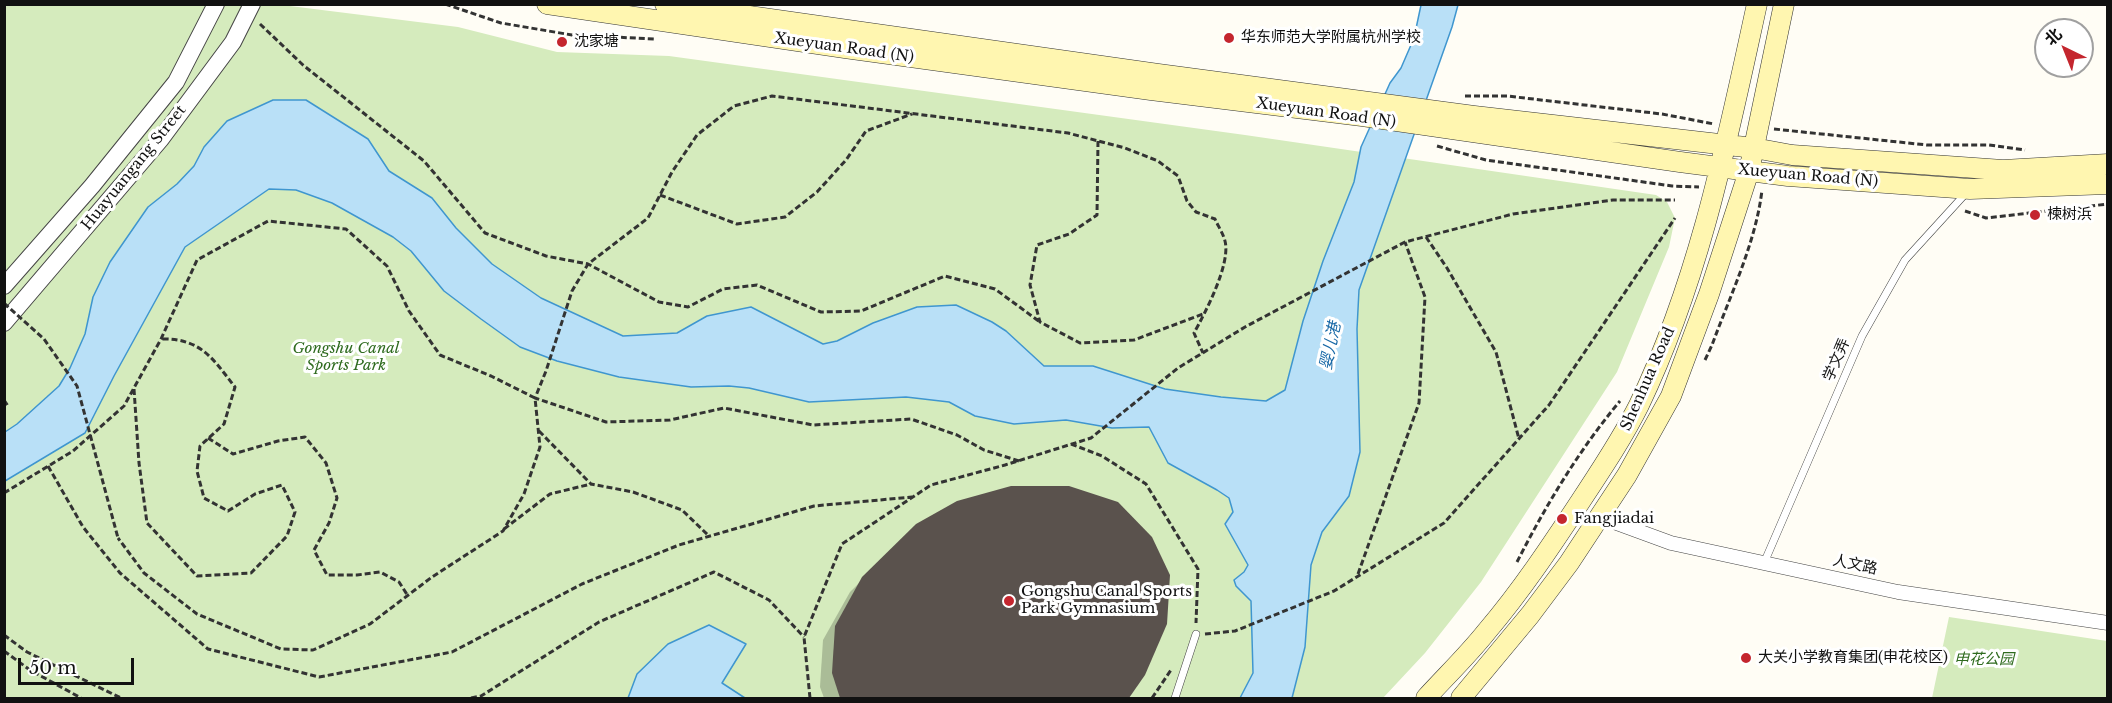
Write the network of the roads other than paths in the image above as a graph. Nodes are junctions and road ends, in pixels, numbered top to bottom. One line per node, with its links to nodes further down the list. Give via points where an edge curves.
1 (216, 4): 16 (street, Huayuangang Street, via 176,82)
2 (547, 4): 8 (main road, Xueyuan Road (N), via 1139,89)
3 (665, 4): 6 (main road, Xueyuan Road (N))
4 (1757, 4): 9 (main road, Shenhua Road)
5 (1784, 4): 10 (main road, Shenhua Road)
6 (717, 8): 8 (main road, Xueyuan Road (N))
7 (250, 9): 17 (street, Huayuangang Street, via 233,42 161,139)
8 (1364, 108): 9 (main road, Xueyuan Road (N), via 1474,116); 12 (main road, Xueyuan Road (N), via 1429,127)
9 (1726, 146): 10 (main road, Xueyuan Road (N)); 12 (main road, Shenhua Road)
10 (1754, 148): 11 (main road, Xueyuan Road (N), via 1792,155 2003,170); 13 (main road, Shenhua Road)
11 (2108, 164)
12 (1720, 168): 13 (main road, Xueyuan Road (N)); 23 (main road, Shenhua Road, via 1682,300 1639,406 1550,547 1488,631)
13 (1749, 171): 15 (main road, Xueyuan Road (N)); 18 (main road, Shenhua Road, via 1671,396)
14 (2108, 184): 15 (main road, Xueyuan Road (N))
15 (1970, 189): 19 (lane, 学文弄, via 1905,260 1862,336)
16 (4, 286)
17 (4, 323)
18 (1600, 517): 19 (street, 人文路, via 1671,543); 24 (main road, Shenhua Road, via 1530,615)
19 (1764, 563): 20 (street, 人文路, via 1898,592)
20 (2108, 623)
21 (1196, 634): 22 (lane)
22 (1174, 699)
23 (1426, 699)
24 (1461, 699)

